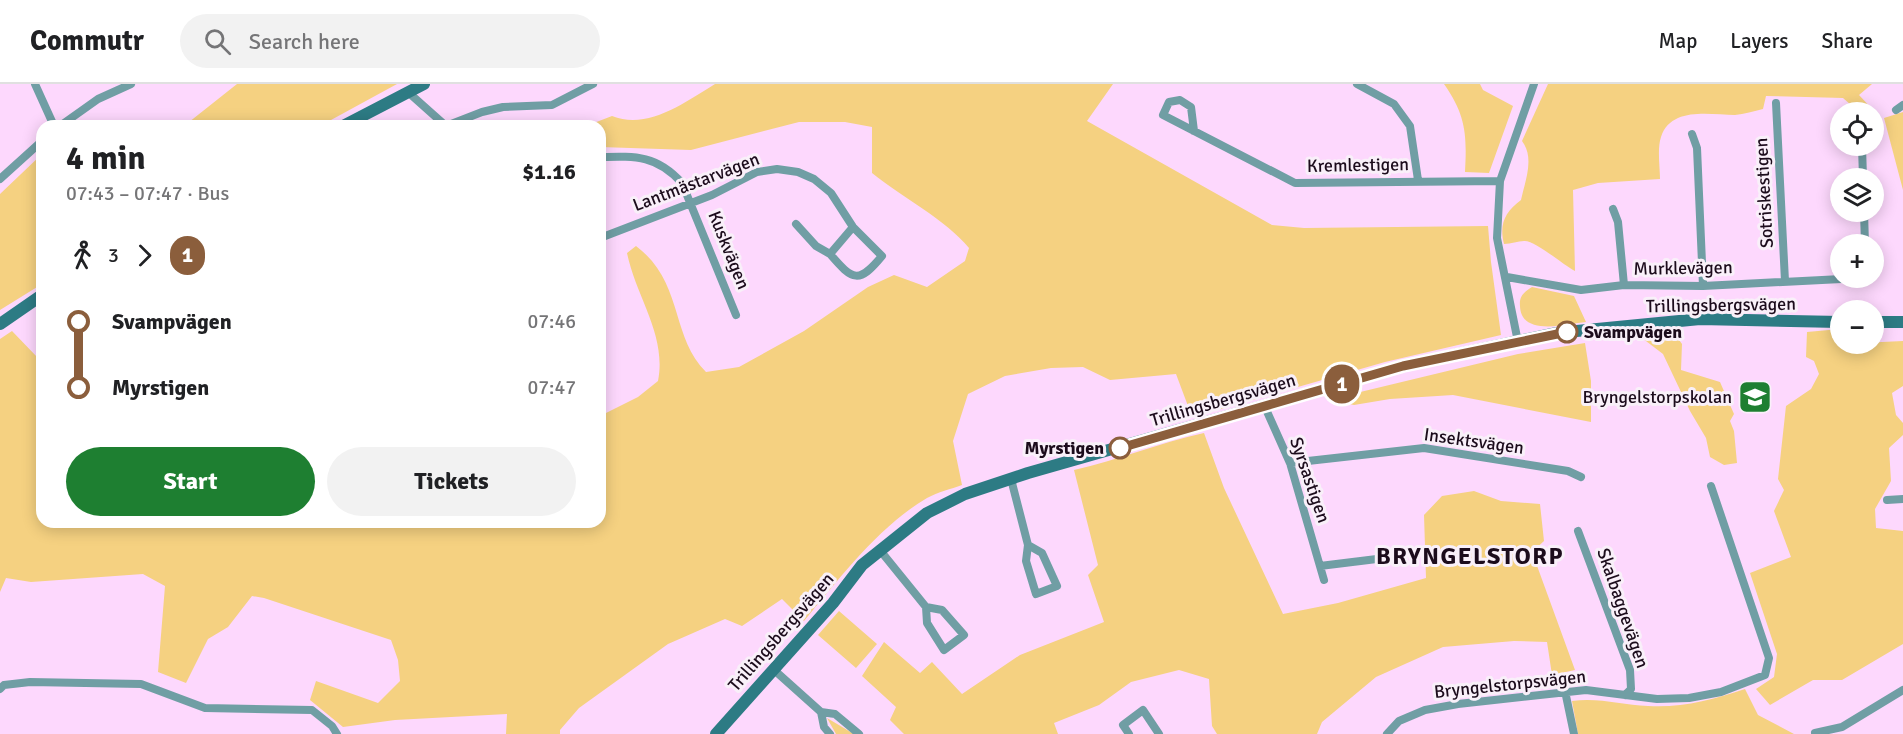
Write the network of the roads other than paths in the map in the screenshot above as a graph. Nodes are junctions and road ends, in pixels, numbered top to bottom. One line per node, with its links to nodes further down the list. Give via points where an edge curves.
1 (35, 84): 9 (street)
2 (131, 84): 10 (street, via 98,99)
3 (424, 84): 7 (street)
4 (593, 84): 13 (street, via 552,105 502,107)
5 (1357, 84): 19 (street, via 1394,104 1410,126)
6 (1534, 84): 20 (street)
7 (409, 93): 11 (street); 12 (street)
8 (1776, 103): 29 (street, Sotriskestigen)
9 (51, 120)
10 (68, 120)
11 (355, 120)
12 (439, 120)
13 (460, 120)
14 (1194, 131): 19 (street, Kremlestigen, via 1295,183)
15 (1692, 134): 31 (street, via 1697,148)
16 (36, 146): 18 (street)
17 (606, 157): 21 (street, Kuskvägen, via 654,160 682,183)
18 (0, 179)
19 (1418, 180): 20 (street, Kremlestigen)
20 (1500, 181): 27 (street, via 1497,238)
21 (692, 202): 24 (street, Lantmästarvägen, via 757,172 798,172 831,193); 25 (street, Lantmästarvägen); 33 (street, Kuskvägen)
22 (1613, 209): 30 (street, via 1618,222)
23 (796, 224): 26 (street, Lantmästarvägen, via 816,246)
24 (853, 227): 26 (street); 26 (street, Lantmästarvägen, via 882,256 868,273 848,274)
25 (606, 236)
26 (830, 254)
27 (1507, 277): 30 (street, Murklevägen, via 1581,290); 38 (street)
28 (1830, 280): 29 (street, Murklevägen)
29 (1785, 282): 31 (street, Murklevägen)
30 (1624, 285): 31 (street, Murklevägen)
31 (1703, 286)
32 (36, 300): 37 (street)
33 (736, 315)
34 (1830, 322): 38 (street, Trillingsbergsvägen, via 1700,319 1556,333)
35 (1884, 322): 36 (street)
36 (1903, 322)
37 (0, 324)
38 (1518, 342): 39 (street, Trillingsbergsvägen, via 1403,366)
39 (1265, 407): 40 (street, Syrsastigen); 42 (street, Trillingsbergsvägen)
40 (1290, 463): 41 (street, Insektsvägen, via 1424,448 1568,471); 50 (street, Syrsastigen)
41 (1581, 477)
42 (1011, 479): 47 (street); 48 (street, Trillingsbergsvägen, via 965,494 927,513)
43 (1711, 486): 57 (street, Bryngelstorpsvägen, via 1769,658 1765,675 1721,692 1689,698)
44 (1903, 499): 45 (street)
45 (1887, 500)
46 (1578, 531): 57 (street, Skalbaggevägen, via 1630,670 1631,689)
47 (1028, 546): 47 (street, via 1042,553 1057,586 1036,594 1026,561)
48 (879, 549): 52 (street); 53 (street, Trillingsbergsvägen)
49 (1393, 557): 50 (street)
50 (1320, 566): 51 (street, Syrsastigen)
51 (1324, 580)
52 (926, 607): 52 (street, via 942,610 964,635 944,650 927,623)
53 (773, 669): 58 (street); 61 (street, Trillingsbergsvägen)
54 (1, 685): 60 (street, via 141,684 206,708 312,710)
55 (1903, 690): 59 (street, via 1842,727)
56 (1565, 691): 57 (street, Bryngelstorpsvägen); 66 (street, Bryngelstorpsvägen, via 1425,710 1399,721); 67 (street)
57 (1625, 695)
58 (820, 712): 62 (street); 63 (street, via 835,714)
59 (1815, 733)
60 (337, 734)
61 (716, 734)
62 (830, 734)
63 (859, 734)
64 (1129, 734): 65 (street, via 1123,725 1143,710)
65 (1159, 734)
66 (1386, 734)
67 (1574, 734)

